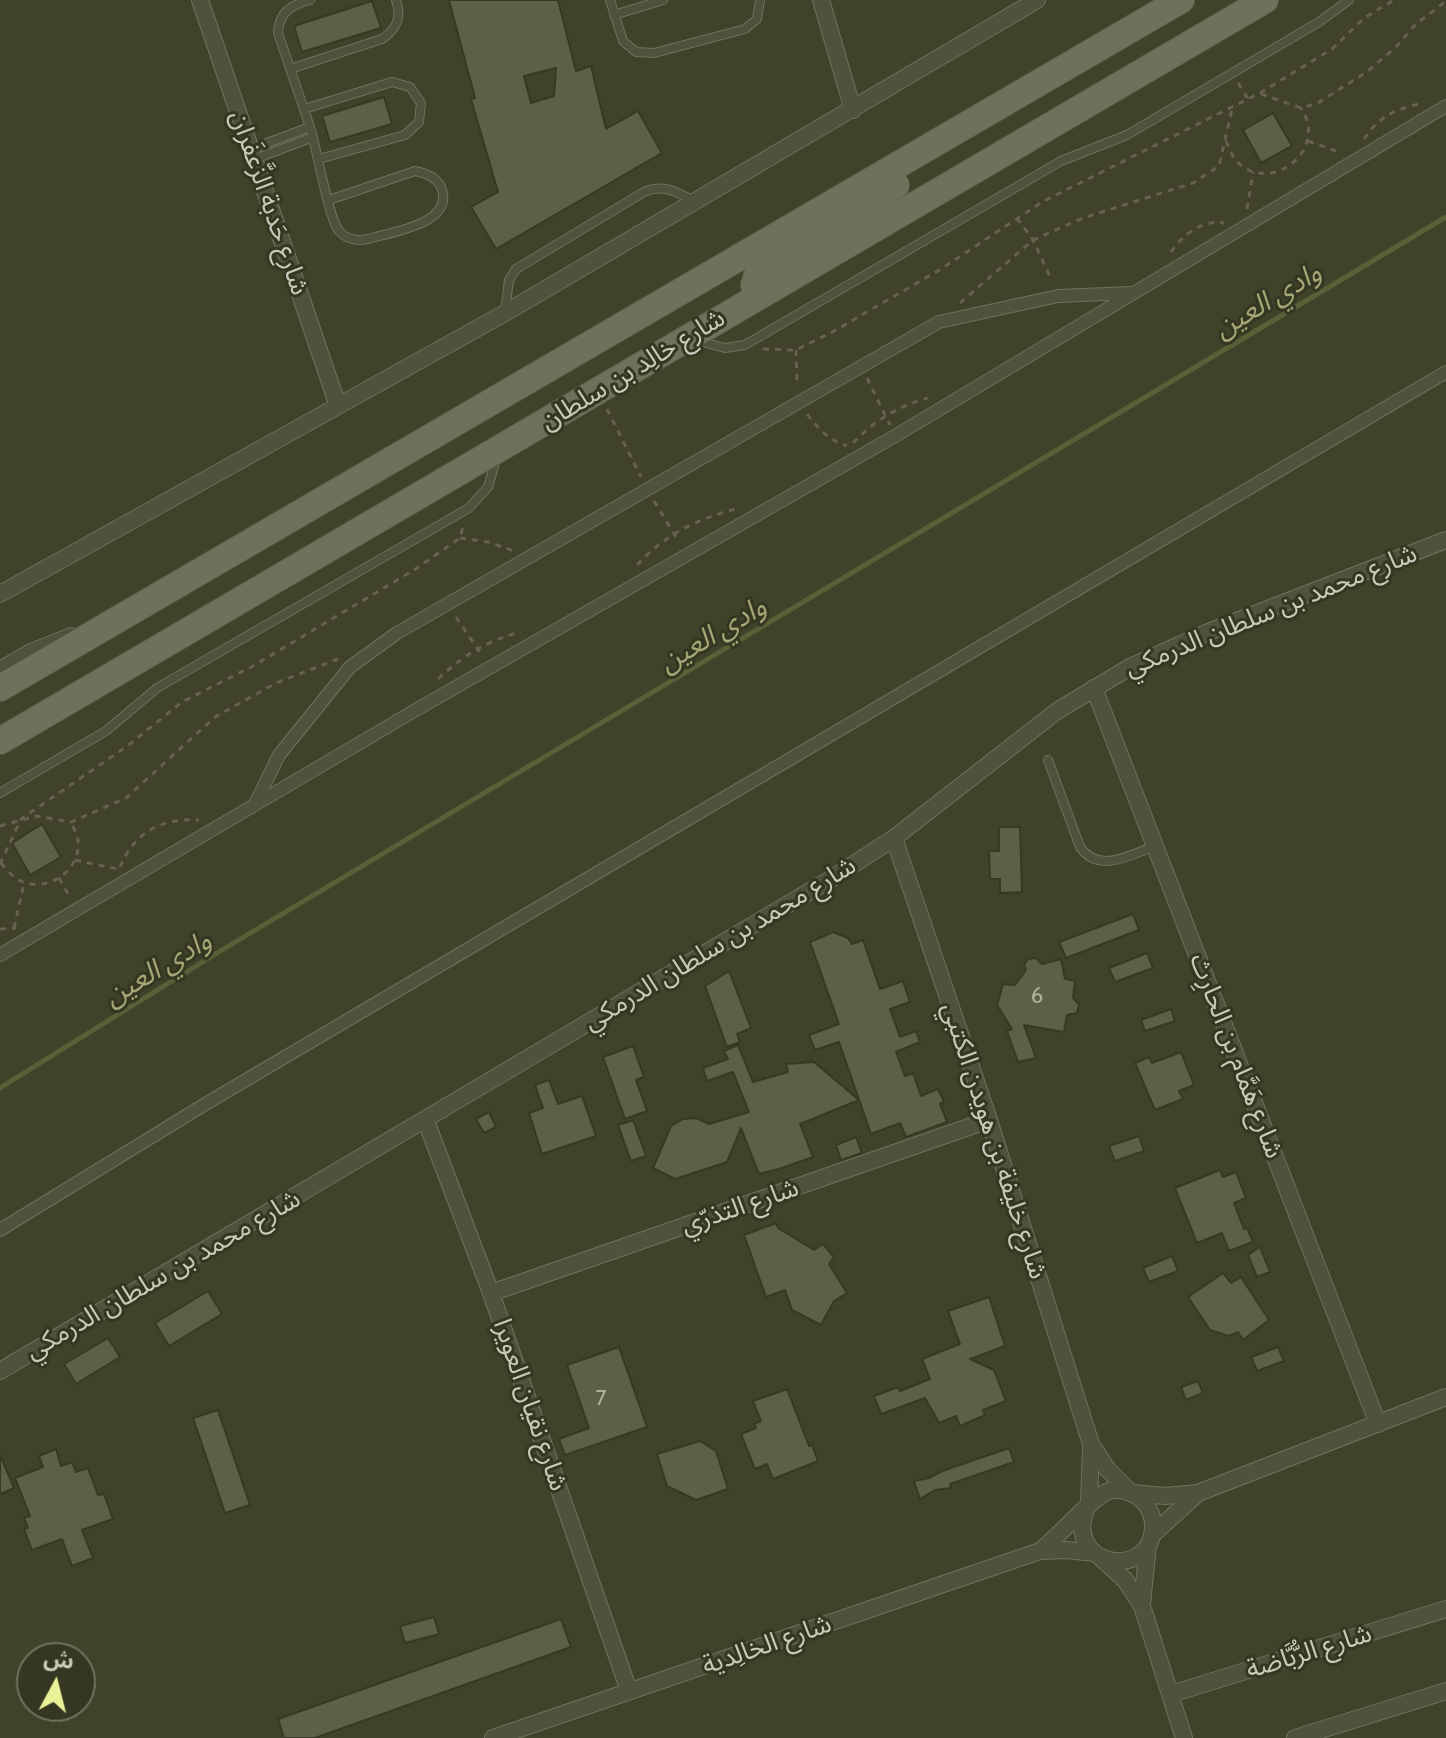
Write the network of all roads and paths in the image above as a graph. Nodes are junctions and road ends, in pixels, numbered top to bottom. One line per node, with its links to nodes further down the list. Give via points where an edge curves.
1 (200, 0): 30 (street, شارع حَدبة الزَّعفَران)
2 (310, 0): 16 (lane, via 291,7 278,26)
3 (396, 0): 16 (lane, via 398,19 389,34)
4 (610, 0): 15 (lane)
5 (663, 0): 15 (lane)
6 (760, 0): 15 (lane, via 757,19 745,29 645,54 623,41)
7 (821, 0): 24 (street)
8 (1037, 0): 24 (street)
9 (1181, 0): 14 (main road, شارع خالِد بن سلطان)
10 (1265, 0): 40 (main road, شارع خالِد بن سلطان)
11 (1349, 0): 17 (lane)
12 (1394, 0): 18 (path, via 1364,18 1332,49)
13 (1446, 1): 21 (path, via 1368,71)
14 (1157, 9): 27 (main road, شارع خالِد بن سلطان)
15 (614, 15)
16 (290, 69): 22 (lane)
17 (1231, 73): 19 (path); 45 (lane, via 1127,135 1061,161)
18 (1260, 93): 19 (path); 21 (path)
19 (1248, 99): 23 (path)
20 (1446, 106): 31 (street)
21 (1301, 108): 29 (path)
22 (304, 109): 25 (lane); 32 (lane, via 392,82 410,87 421,103 419,122 405,135)
23 (1232, 109): 28 (path); 36 (path)
24 (853, 110): 35 (street)
25 (310, 127): 26 (lane); 30 (lane)
26 (313, 137): 30 (lane); 32 (lane)
27 (944, 138): 40 (main road, via 908,177 757,275 754,285); 63 (main road, شارع خالِد بن سلطان)
28 (1226, 141): 33 (path, via 1235,160); 38 (path, via 1219,166 1193,183)
29 (1308, 141): 31 (path); 33 (path, via 1297,162 1277,173)
30 (253, 154): 49 (street, شارع حَدبة الزَّعفَران)
31 (1357, 158): 37 (street)
32 (319, 159): 34 (lane)
33 (1253, 172): 37 (path)
34 (329, 200): 34 (lane, via 337,228 347,238 361,240 424,223 434,217 443,199 435,179 415,171)
35 (696, 202): 42 (street); 42 (lane, via 668,188 644,192 516,269 509,280)
36 (1016, 217): 38 (path); 45 (path, via 941,269 796,350)
37 (1244, 227): 39 (street)
38 (1033, 240): 41 (path); 43 (path)
39 (1134, 293): 41 (street); 50 (street)
40 (760, 294): 44 (main road, شارع خالِد بن سلطان)
41 (1058, 296): 43 (street)
42 (505, 313): 49 (street)
43 (939, 322): 46 (street)
44 (687, 338): 45 (lane, via 725,348); 48 (main road, شارع خالِد بن سلطان)
45 (745, 345)
46 (862, 367): 50 (path); 52 (street)
47 (1446, 372): 90 (street)
48 (598, 391): 51 (main road, شارع خالِد بن سلطان); 52 (path)
49 (338, 406): 60 (street)
50 (895, 436): 58 (street)
51 (498, 451): 54 (lane, via 488,487); 69 (main road, شارع خالِد بن سلطان)
52 (646, 489): 55 (path); 59 (street)
53 (745, 506): 55 (path, via 711,514)
54 (469, 508): 56 (path); 71 (lane, via 157,688 106,731)
55 (673, 533): 58 (path); 61 (path, via 631,571)
56 (460, 538): 59 (path, via 488,542); 73 (path, via 253,666 182,702)
57 (1446, 540): 68 (street, شارع محمد بن سلطان الدرمكي, via 1206,633)
58 (687, 554): 61 (street)
59 (527, 558): 62 (street)
60 (0, 594)
61 (612, 597): 65 (street)
62 (447, 604): 65 (path); 72 (street, via 350,667 279,755)
63 (104, 629): 66 (street, via 48,644); 67 (main road, شارع خالِد بن سلطان)
64 (339, 659): 74 (path, via 276,683 215,717 126,798)
65 (488, 668): 72 (street)
66 (0, 670)
67 (0, 688)
68 (1094, 688): 77 (street, شارع محمد بن سلطان الدرمكي, via 1023,735); 78 (street, شارع هَمَّام بن الحارِث)
69 (0, 741)
70 (1048, 760): 78 (lane, via 1088,856 1108,862)
71 (0, 793)
72 (255, 804): 76 (street)
73 (21, 819): 74 (path); 75 (path); 80 (path)
74 (71, 822): 79 (path, via 78,840)
75 (0, 826)
76 (217, 827): 81 (path, via 188,819 158,824 140,835); 84 (street)
77 (894, 838): 88 (street, شارع خليفة بن هويدن الكتبي); 89 (street, شارع محمد بن سلطان الدرمكي)
78 (1155, 846): 94 (street, شارع هَمَّام بن الحارِث)
79 (75, 860): 81 (path); 82 (path)
80 (0, 863): 83 (path)
81 (119, 869): 84 (path)
82 (59, 878): 83 (path, via 42,885); 85 (path)
83 (24, 883): 86 (path)
84 (117, 887): 85 (street)
85 (77, 909): 87 (street)
86 (14, 928)
87 (0, 955)
88 (989, 1120): 91 (street, شارع التذرّي); 95 (street, شارع خليفة بن هويدن الكتبي)
89 (426, 1121): 91 (street, شارع نقيان العويرا); 92 (street, شارع محمد بن سلطان الدرمكي)
90 (0, 1230)
91 (491, 1293): 104 (street, شارع نقيان العويرا)
92 (0, 1371)
93 (1446, 1397): 94 (street)
94 (1378, 1424): 97 (street)
95 (1091, 1444): 96 (street, شارع خليفة بن هويدن الكتبي); 98 (street, شارع خليفة بن هويدن الكتبي)
96 (1131, 1493): 97 (street); 98 (street, via 1108,1491); 99 (street, via 1147,1506 1153,1525)
97 (1198, 1493): 99 (street)
98 (1088, 1505): 100 (street, شارع الخالِدية); 101 (street, via 1081,1531)
99 (1150, 1540): 101 (street, via 1141,1553 1123,1562); 102 (street)
100 (1040, 1551): 101 (street, شارع الخالِدية); 104 (street, شارع الخالِدية)
101 (1098, 1556): 102 (street, via 1125,1580)
102 (1142, 1606): 106 (street)
103 (1446, 1609): 106 (street, شارع الرُّبَّاضة)
104 (629, 1691): 107 (street, شارع الخالِدية)
105 (1446, 1691): 109 (street)
106 (1171, 1694): 108 (street)
107 (493, 1738)
108 (1184, 1738)
109 (1295, 1738)

